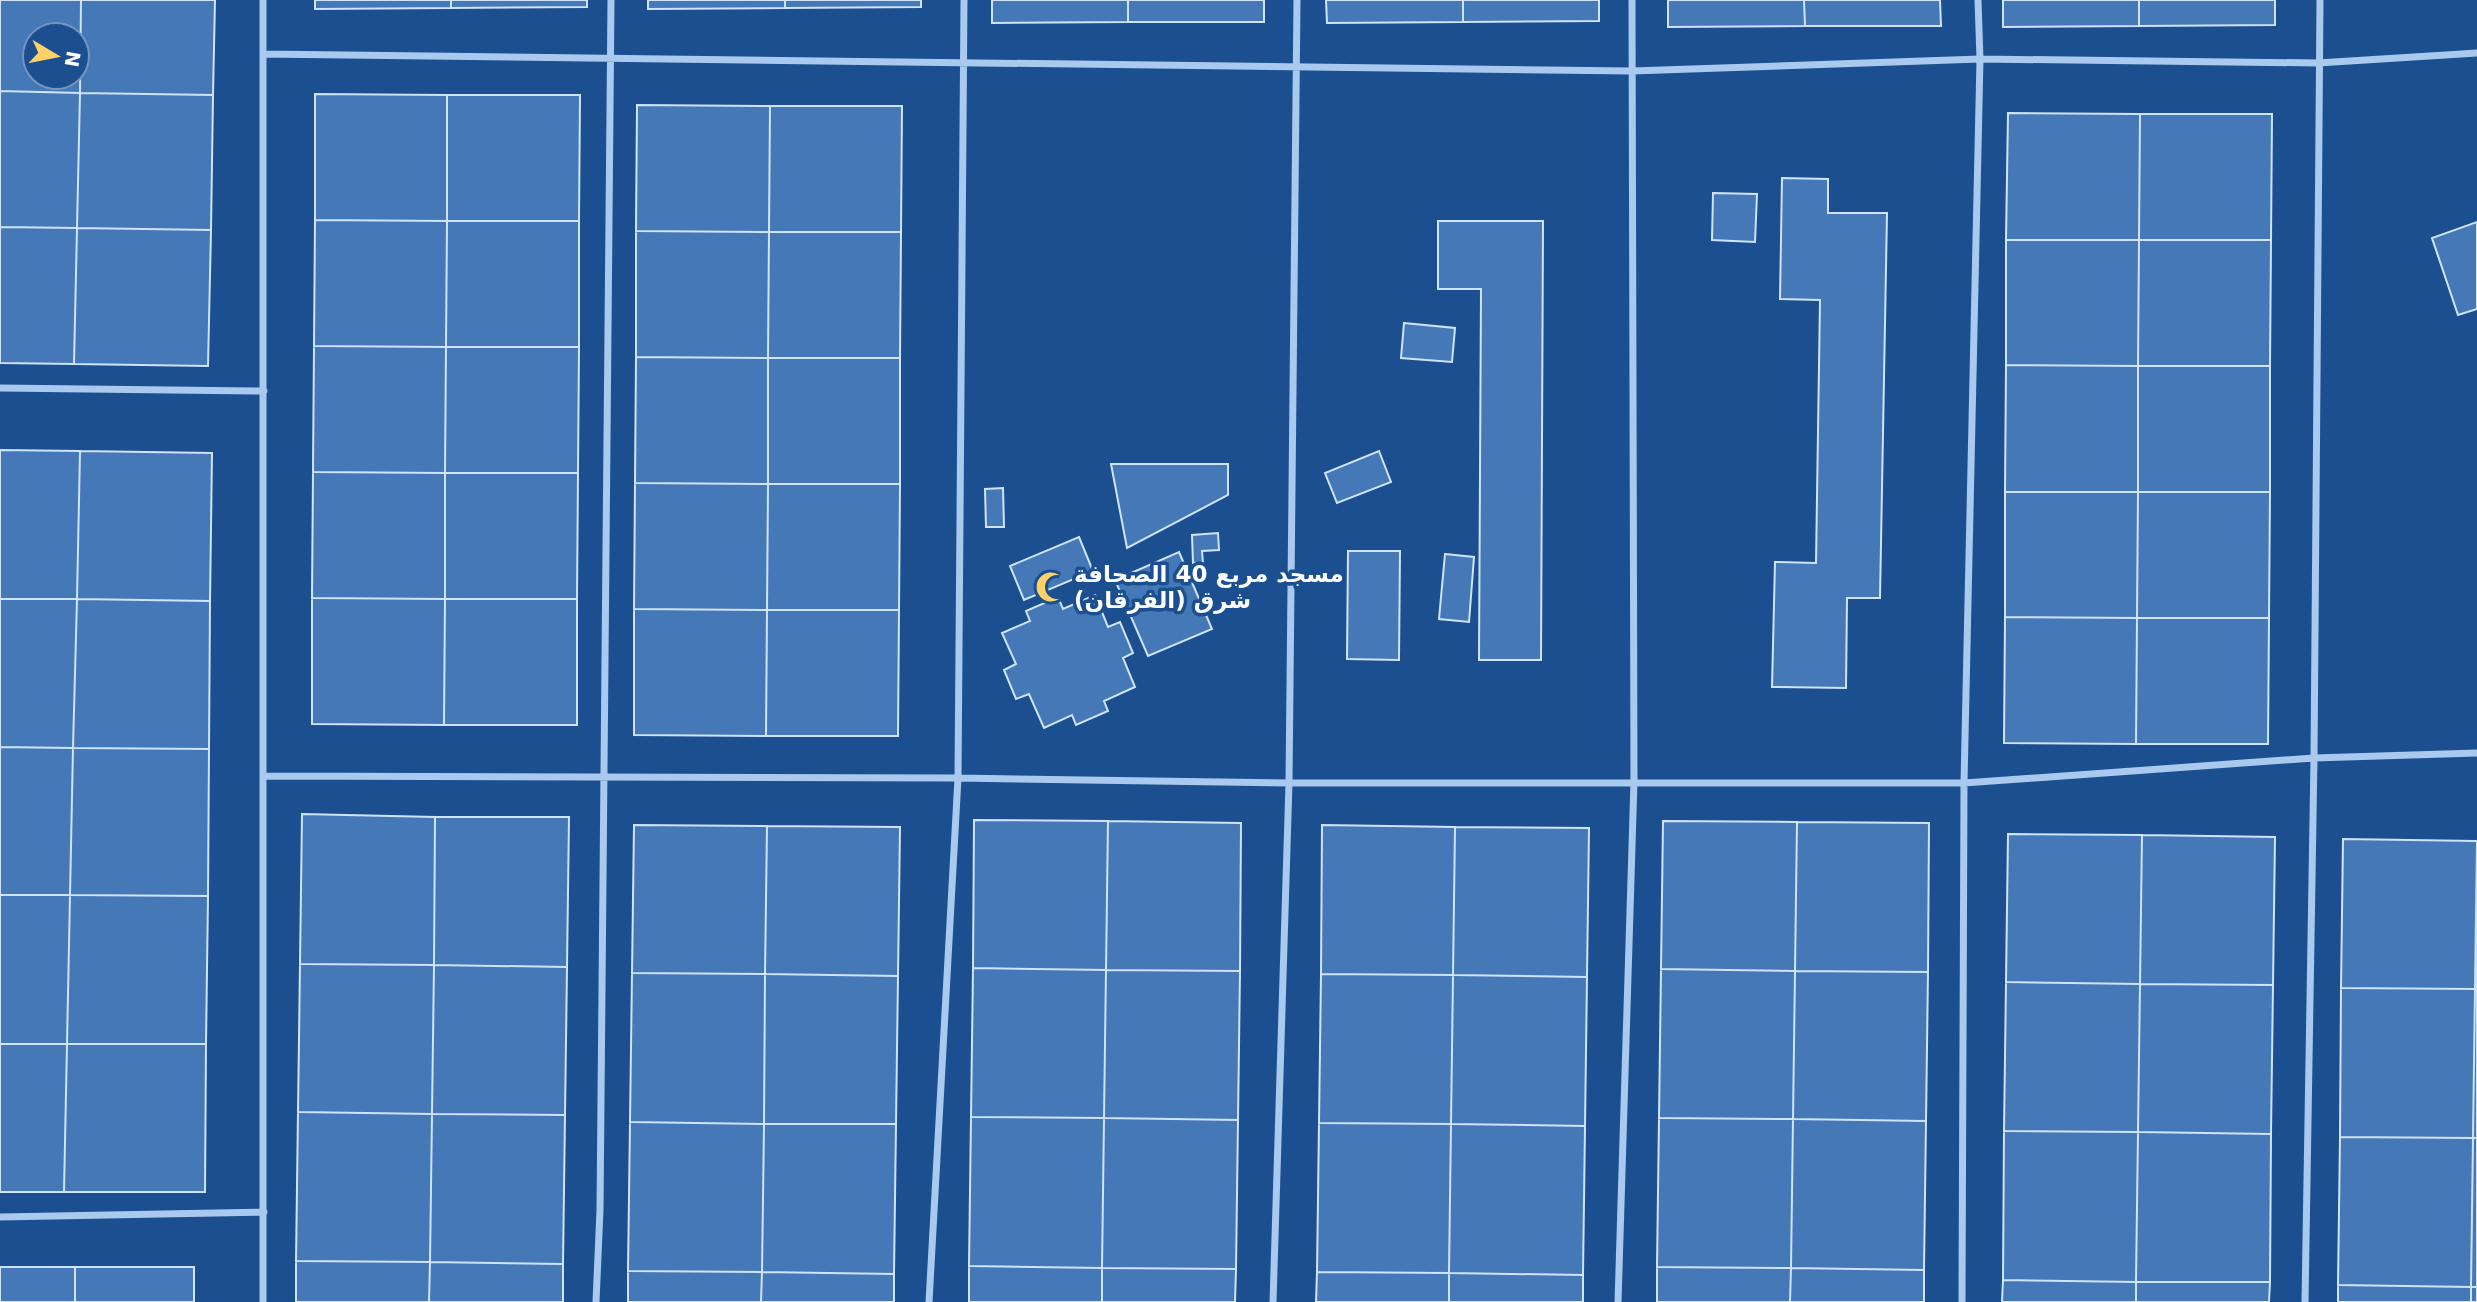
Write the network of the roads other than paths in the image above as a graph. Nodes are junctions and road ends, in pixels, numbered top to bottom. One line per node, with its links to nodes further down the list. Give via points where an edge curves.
1 (263, 0): 9 (street)
2 (611, 0): 10 (street)
3 (964, 0): 12 (street)
4 (1297, 0): 14 (street)
5 (1632, 0): 15 (street)
6 (1978, 0): 11 (street)
7 (2320, 0): 13 (street)
8 (2477, 53): 13 (street)
9 (264, 54): 10 (street); 17 (street)
10 (610, 58): 12 (street); 21 (street)
11 (1980, 59): 13 (street); 15 (street); 25 (street)
12 (964, 62): 14 (street); 22 (street)
13 (2318, 63): 19 (street)
14 (1297, 67): 15 (street); 24 (street)
15 (1632, 71): 23 (street)
16 (0, 388): 17 (street)
17 (264, 391): 20 (street)
18 (2477, 753): 19 (street)
19 (2314, 758): 25 (street); 34 (street)
20 (264, 776): 21 (street); 26 (street)
21 (604, 776): 22 (street); 29 (street)
22 (958, 778): 24 (street); 30 (street)
23 (1634, 781): 24 (street); 25 (street); 32 (street)
24 (1289, 783): 31 (street)
25 (1964, 783): 33 (street)
26 (264, 1212): 27 (street); 28 (street)
27 (0, 1217)
28 (263, 1302)
29 (596, 1302)
30 (929, 1302)
31 (1273, 1302)
32 (1618, 1302)
33 (1962, 1302)
34 (2305, 1302)

